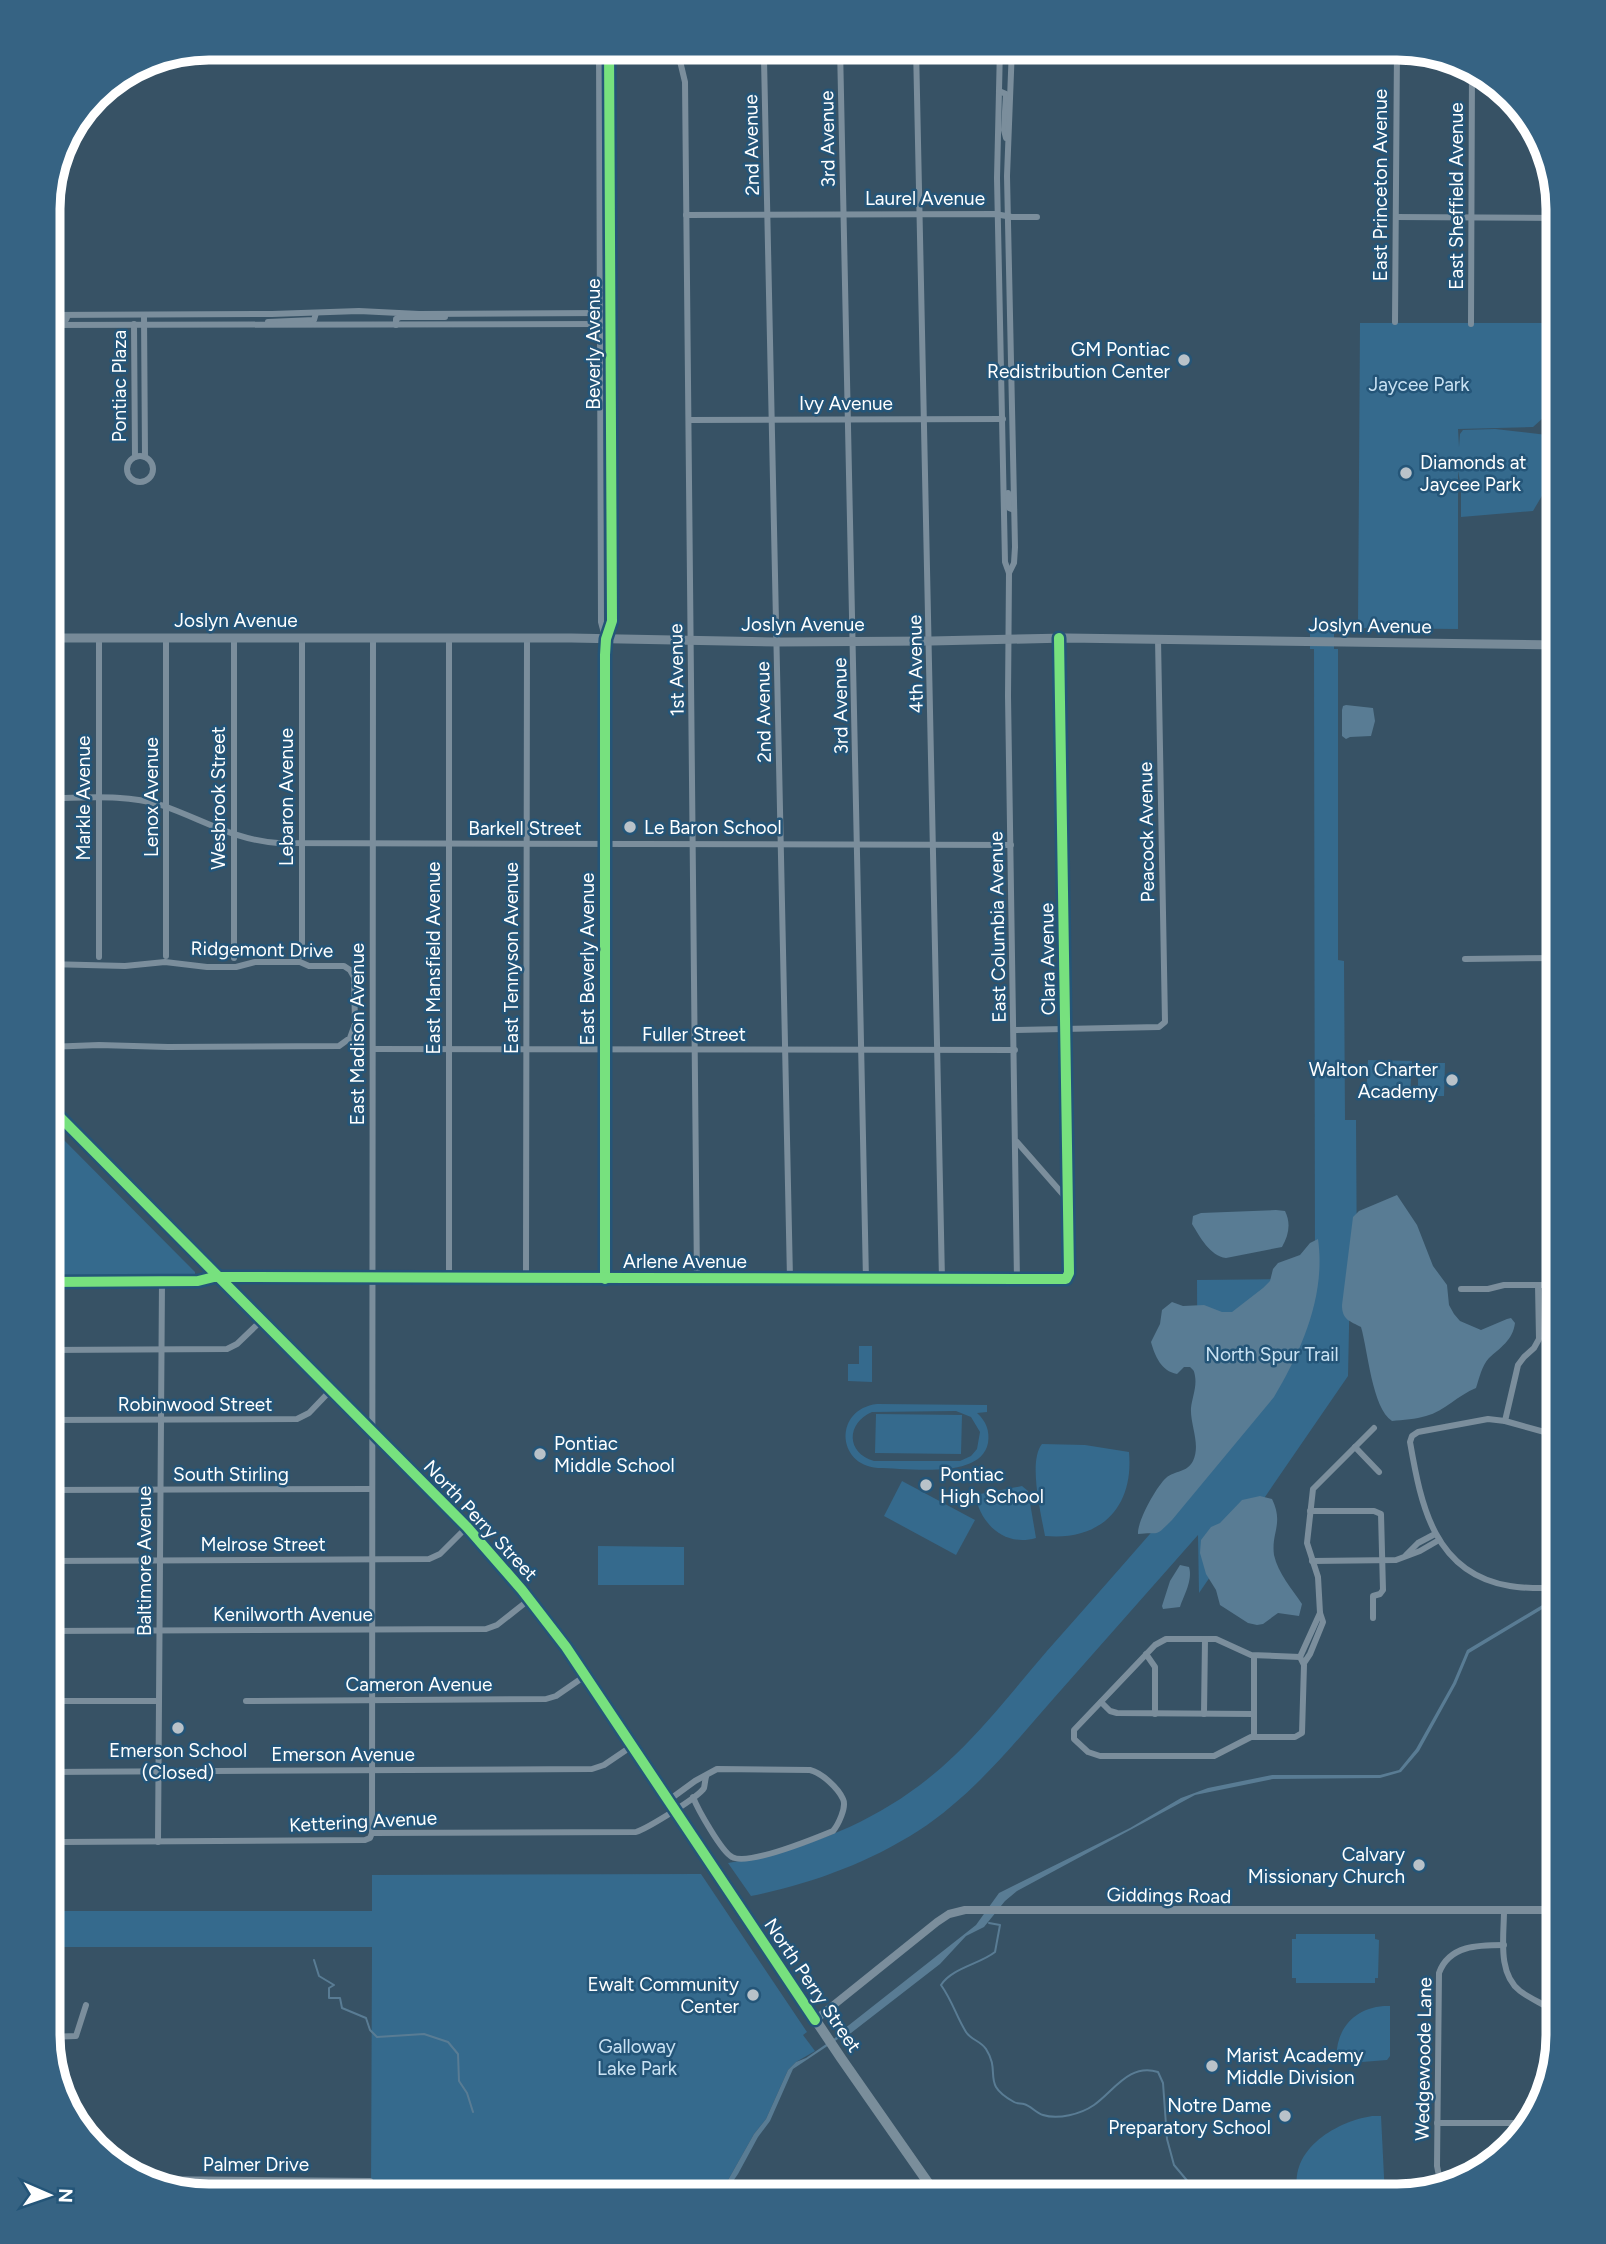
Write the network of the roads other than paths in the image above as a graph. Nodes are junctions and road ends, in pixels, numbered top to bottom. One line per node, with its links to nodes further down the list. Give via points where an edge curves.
1 (599, 60): 24 (street, Beverly Avenue)
2 (610, 60): 25 (street, Beverly Avenue)
3 (764, 60): 17 (street, 2nd Avenue)
4 (840, 60): 13 (street, 3rd Avenue)
5 (916, 60): 14 (street, 4th Avenue)
6 (1000, 60): 11 (street, East Columbia Avenue)
7 (1011, 60): 12 (street, East Columbia Avenue)
8 (1397, 60): 20 (street, East Princeton Avenue)
9 (680, 61): 16 (street, 1st Avenue, via 685,82)
10 (1472, 79): 21 (street, East Sheffield Avenue)
11 (999, 91): 12 (street, East Columbia Avenue, via 1006,94); 15 (street, East Columbia Avenue)
12 (1008, 147): 18 (street, East Columbia Avenue)
13 (844, 214): 14 (street, Laurel Avenue); 17 (street, Laurel Avenue); 46 (street, 3rd Avenue)
14 (920, 214): 15 (street, Laurel Avenue); 47 (street, 4th Avenue)
15 (998, 214): 18 (street, Laurel Avenue); 43 (street, East Columbia Avenue)
16 (686, 215): 17 (street, Laurel Avenue); 49 (street, 1st Avenue)
17 (768, 215): 45 (street, 2nd Avenue)
18 (1008, 216): 19 (street, Laurel Avenue); 44 (street, East Columbia Avenue)
19 (1037, 217)
20 (1396, 217): 21 (street); 33 (street, East Princeton Avenue)
21 (1471, 218): 22 (street); 37 (street, East Sheffield Avenue)
22 (1546, 218)
23 (316, 313): 27 (street); 28 (street); 41 (street, via 313,320)
24 (600, 313): 25 (street); 28 (street); 35 (street, Beverly Avenue)
25 (611, 313): 36 (street, Beverly Avenue)
26 (144, 314): 27 (street); 31 (street); 39 (street, Pontiac Plaza)
27 (272, 314): 40 (street, via 218,318)
28 (458, 314): 42 (street, via 400,317)
29 (60, 315): 30 (street)
30 (68, 315): 31 (street); 32 (street)
31 (134, 315): 38 (street, Pontiac Plaza)
32 (60, 321)
33 (1395, 322)
34 (60, 323): 38 (street)
35 (600, 324): 36 (street); 42 (street); 64 (street, Beverly Avenue, via 601,622)
36 (611, 324): 64 (street, Beverly Avenue, via 612,621)
37 (1471, 324)
38 (135, 325): 39 (street); 51 (street, Pontiac Plaza)
39 (144, 325): 40 (street); 52 (street, Pontiac Plaza)
40 (214, 325): 41 (street)
41 (256, 325): 42 (street)
42 (396, 325)
43 (1001, 328): 44 (street, East Columbia Avenue, via 1006,330); 48 (street, East Columbia Avenue)
44 (1012, 384): 53 (street, East Columbia Avenue)
45 (773, 419): 46 (street, Ivy Avenue); 49 (street, Ivy Avenue); 69 (street, 2nd Avenue)
46 (849, 419): 47 (street, Ivy Avenue); 70 (street, 3rd Avenue)
47 (925, 419): 48 (street, Ivy Avenue); 67 (street, 4th Avenue)
48 (1003, 419): 50 (street, East Columbia Avenue)
49 (689, 420): 68 (street, 1st Avenue)
50 (1003, 453): 53 (street, East Columbia Avenue, via 1008,506); 54 (street, East Columbia Avenue)
51 (135, 457): 52 (street); 52 (street, via 128,471 140,482 153,472)
52 (145, 457)
53 (1014, 510): 54 (street, East Columbia Avenue, via 1014,563)
54 (1009, 573): 65 (street, East Columbia Avenue)
55 (60, 638): 56 (main road, Joslyn Avenue)
56 (99, 638): 57 (main road, Joslyn Avenue); 73 (street, Markle Avenue)
57 (166, 638): 58 (main road, Joslyn Avenue); 74 (street, Lenox Avenue)
58 (234, 638): 59 (main road, Joslyn Avenue); 75 (street, Wesbrook Street)
59 (302, 638): 60 (main road, Joslyn Avenue); 76 (street, Lebaron Avenue)
60 (373, 638): 61 (main road, Joslyn Avenue); 77 (street, East Madison Avenue)
61 (449, 638): 62 (main road, Joslyn Avenue); 78 (street, East Mansfield Avenue)
62 (527, 638): 64 (main road, Joslyn Avenue); 79 (street, East Tennyson Avenue)
63 (1059, 638): 65 (main road, Joslyn Avenue); 66 (main road, Joslyn Avenue); 95 (street, Clara Avenue)
64 (606, 639): 68 (main road, Joslyn Avenue); 80 (street, East Beverly Avenue)
65 (1009, 639): 67 (main road, Joslyn Avenue); 85 (street, East Columbia Avenue)
66 (1158, 639): 71 (main road, Joslyn Avenue); 95 (street, Peacock Avenue, via 1163,1024)
67 (931, 641): 70 (main road, Joslyn Avenue); 84 (street, 4th Avenue)
68 (692, 642): 69 (main road, Joslyn Avenue); 81 (street, 1st Avenue)
69 (778, 642): 70 (main road, Joslyn Avenue); 82 (street, 2nd Avenue)
70 (854, 642): 83 (street, 3rd Avenue)
71 (1546, 645)
72 (60, 798): 73 (street, Barkell Street)
73 (99, 798): 74 (street, Barkell Street, via 134,799); 88 (street, Markle Avenue)
74 (166, 807): 75 (street, Barkell Street); 86 (street, Lenox Avenue)
75 (234, 836): 76 (street, Barkell Street); 89 (street, Wesbrook Street)
76 (302, 844): 77 (street, Barkell Street); 87 (street, Lebaron Avenue)
77 (373, 844): 78 (street, Barkell Street); 94 (street, East Madison Avenue)
78 (449, 844): 79 (street, Barkell Street); 99 (street, East Mansfield Avenue)
79 (527, 844): 80 (street, Barkell Street); 100 (street, East Tennyson Avenue)
80 (604, 844): 81 (street, Barkell Street); 106 (street, East Beverly Avenue)
81 (694, 844): 82 (street, Barkell Street); 101 (street, 1st Avenue)
82 (782, 844): 83 (street, Barkell Street); 102 (street, 2nd Avenue)
83 (858, 844): 84 (street, Barkell Street); 103 (street, 3rd Avenue)
84 (933, 844): 85 (street, Barkell Street); 104 (street, 4th Avenue)
85 (1011, 845): 96 (street, East Columbia Avenue)
86 (166, 956)
87 (302, 956)
88 (99, 957)
89 (234, 958)
90 (1546, 958): 91 (street)
91 (1465, 959)
92 (60, 964): 93 (street, Ridgemont Drive, via 165,962 236,967 255,962 300,962 341,966 354,977)
93 (356, 1011): 94 (street); 97 (street, Ridgemont Drive, via 354,1032 339,1046)
94 (373, 1011): 98 (street, East Madison Avenue)
95 (1066, 1029): 96 (street); 111 (street, Clara Avenue)
96 (1014, 1030): 105 (street, East Columbia Avenue)
97 (60, 1046)
98 (373, 1049): 99 (street, Fuller Street); 115 (street, East Madison Avenue)
99 (449, 1049): 100 (street, Fuller Street); 116 (street, East Mansfield Avenue)
100 (527, 1049): 106 (street, Fuller Street); 117 (street, East Tennyson Avenue)
101 (695, 1049): 102 (street, Fuller Street); 106 (street, Fuller Street); 119 (street, 1st Avenue)
102 (786, 1049): 103 (street, Fuller Street); 120 (street, 2nd Avenue)
103 (862, 1049): 104 (street, Fuller Street); 122 (street, 3rd Avenue)
104 (937, 1049): 105 (street, Fuller Street); 123 (street, 4th Avenue)
105 (1014, 1049): 108 (street, East Columbia Avenue)
106 (604, 1050): 118 (street, East Beverly Avenue)
107 (60, 1117): 114 (main road, North Perry Street)
108 (1016, 1140): 109 (street); 110 (street, East Columbia Avenue)
109 (1031, 1161): 110 (street); 112 (street)
110 (1014, 1167): 124 (street, East Columbia Avenue)
111 (1069, 1173): 112 (street, via 1062,1180); 113 (street, Clara Avenue)
112 (1051, 1179): 113 (street)
113 (1068, 1201): 121 (street, Clara Avenue)
114 (219, 1277): 115 (street, Arlene Avenue); 125 (street, Arlene Avenue); 130 (main road, North Perry Street)
115 (373, 1278): 116 (street, Arlene Avenue); 138 (street, East Madison Avenue)
116 (449, 1278): 117 (street, Arlene Avenue)
117 (526, 1278): 118 (street, Arlene Avenue)
118 (605, 1279): 119 (street, Arlene Avenue)
119 (697, 1279): 120 (street, Arlene Avenue)
120 (790, 1279): 122 (street, Arlene Avenue)
121 (1067, 1279): 124 (street, Arlene Avenue)
122 (866, 1280): 123 (street, Arlene Avenue)
123 (942, 1280): 124 (street, Arlene Avenue)
124 (1017, 1280)
125 (162, 1281): 126 (street, Arlene Avenue); 131 (street, Baltimore Avenue)
126 (60, 1282)
127 (1538, 1285): 128 (street); 129 (street); 136 (street, via 1539,1339 1518,1365)
128 (1546, 1285)
129 (1461, 1289)
130 (262, 1320): 131 (street, via 229,1348); 133 (main road, North Perry Street)
131 (162, 1349): 132 (street); 135 (street, Baltimore Avenue)
132 (60, 1350)
133 (331, 1390): 135 (street, Robinwood Street, via 297,1419); 138 (main road, North Perry Street)
134 (60, 1420): 135 (street, Robinwood Street)
135 (161, 1420): 144 (street, Baltimore Avenue)
136 (1505, 1422): 139 (street); 147 (street, via 1477,1420 1412,1437 1424,1509)
137 (1374, 1428): 140 (street)
138 (372, 1431): 142 (street, East Madison Avenue); 146 (main road, North Perry Street)
139 (1546, 1433)
140 (1355, 1447): 141 (street); 145 (street, via 1314,1486)
141 (1379, 1472)
142 (372, 1489): 144 (street, South Stirling); 148 (street, East Madison Avenue)
143 (60, 1490): 144 (street, South Stirling)
144 (161, 1490): 149 (street, Baltimore Avenue)
145 (1310, 1511): 150 (street, via 1307,1543); 151 (street, via 1378,1512)
146 (467, 1527): 148 (street, Melrose Street, via 433,1558); 154 (main road, North Perry Street)
147 (1437, 1537): 151 (street, via 1414,1546 1398,1560); 153 (street, via 1461,1564 1488,1580)
148 (372, 1559): 149 (street, Melrose Street); 156 (street, East Madison Avenue)
149 (160, 1560): 152 (street, Melrose Street); 157 (street, Baltimore Avenue)
150 (1312, 1560): 151 (street); 162 (street, via 1320,1613)
151 (1382, 1560): 155 (street, via 1382,1590 1373,1596)
152 (60, 1561)
153 (1546, 1588)
154 (530, 1599): 156 (street, Kenilworth Avenue, via 490,1628); 163 (main road, North Perry Street)
155 (1373, 1618)
156 (372, 1629): 157 (street, Kenilworth Avenue); 164 (street, East Madison Avenue)
157 (160, 1630): 158 (street, Kenilworth Avenue); 166 (street, Baltimore Avenue)
158 (60, 1631)
159 (1205, 1639): 160 (street, via 1164,1640); 161 (street); 170 (street)
160 (1146, 1654): 168 (street); 169 (street, via 1155,1667)
161 (1254, 1656): 162 (street); 171 (street)
162 (1302, 1660): 172 (street, via 1302,1733)
163 (586, 1676): 164 (street, Cameron Avenue, via 548,1699); 173 (main road, North Perry Street)
164 (372, 1700): 167 (street, Cameron Avenue); 174 (street, East Madison Avenue)
165 (60, 1701): 166 (street)
166 (159, 1701): 175 (street, Baltimore Avenue)
167 (246, 1701)
168 (1101, 1702): 169 (street, via 1115,1713); 172 (street, via 1073,1733 1094,1755 1214,1756)
169 (1155, 1714): 170 (street)
170 (1204, 1714): 171 (street)
171 (1254, 1714): 172 (street)
172 (1254, 1737)
173 (632, 1746): 174 (street, Emerson Avenue, via 594,1768); 179 (main road, North Perry Street)
174 (372, 1770): 175 (street, Emerson Avenue); 181 (street, East Madison Avenue)
175 (158, 1771): 176 (street, Emerson Avenue); 183 (street, Baltimore Avenue)
176 (60, 1772)
177 (706, 1777): 178 (street, via 703,1789); 178 (street, via 719,1769 813,1770 823,1776 844,1805 833,1830 740,1860 727,1853); 179 (street)
178 (693, 1797): 180 (street, Kettering Avenue)
179 (668, 1800): 180 (main road, North Perry Street)
180 (675, 1809): 181 (street, Kettering Avenue, via 634,1832); 189 (main road, North Perry Street)
181 (372, 1833): 183 (street, Kettering Avenue, via 365,1840)
182 (60, 1841): 183 (street, Kettering Avenue)
183 (158, 1842)
184 (1546, 1910): 185 (street, Giddings Road)
185 (1504, 1911): 186 (street); 189 (street, Giddings Road, via 961,1910 937,1922)
186 (1504, 1945): 188 (street, via 1505,1967 1513,1984); 191 (street, Wedgewoode Lane, via 1468,1947 1440,1970)
187 (86, 2005): 190 (street, via 76,2036)
188 (1546, 2007)
189 (815, 2020): 196 (main road, North Perry Street)
190 (60, 2037)
191 (1437, 2123): 192 (street); 193 (street, Wedgewoode Lane)
192 (1518, 2123)
193 (1441, 2178)
194 (170, 2179): 195 (street, Palmer Drive)
195 (370, 2180)
196 (928, 2184)

